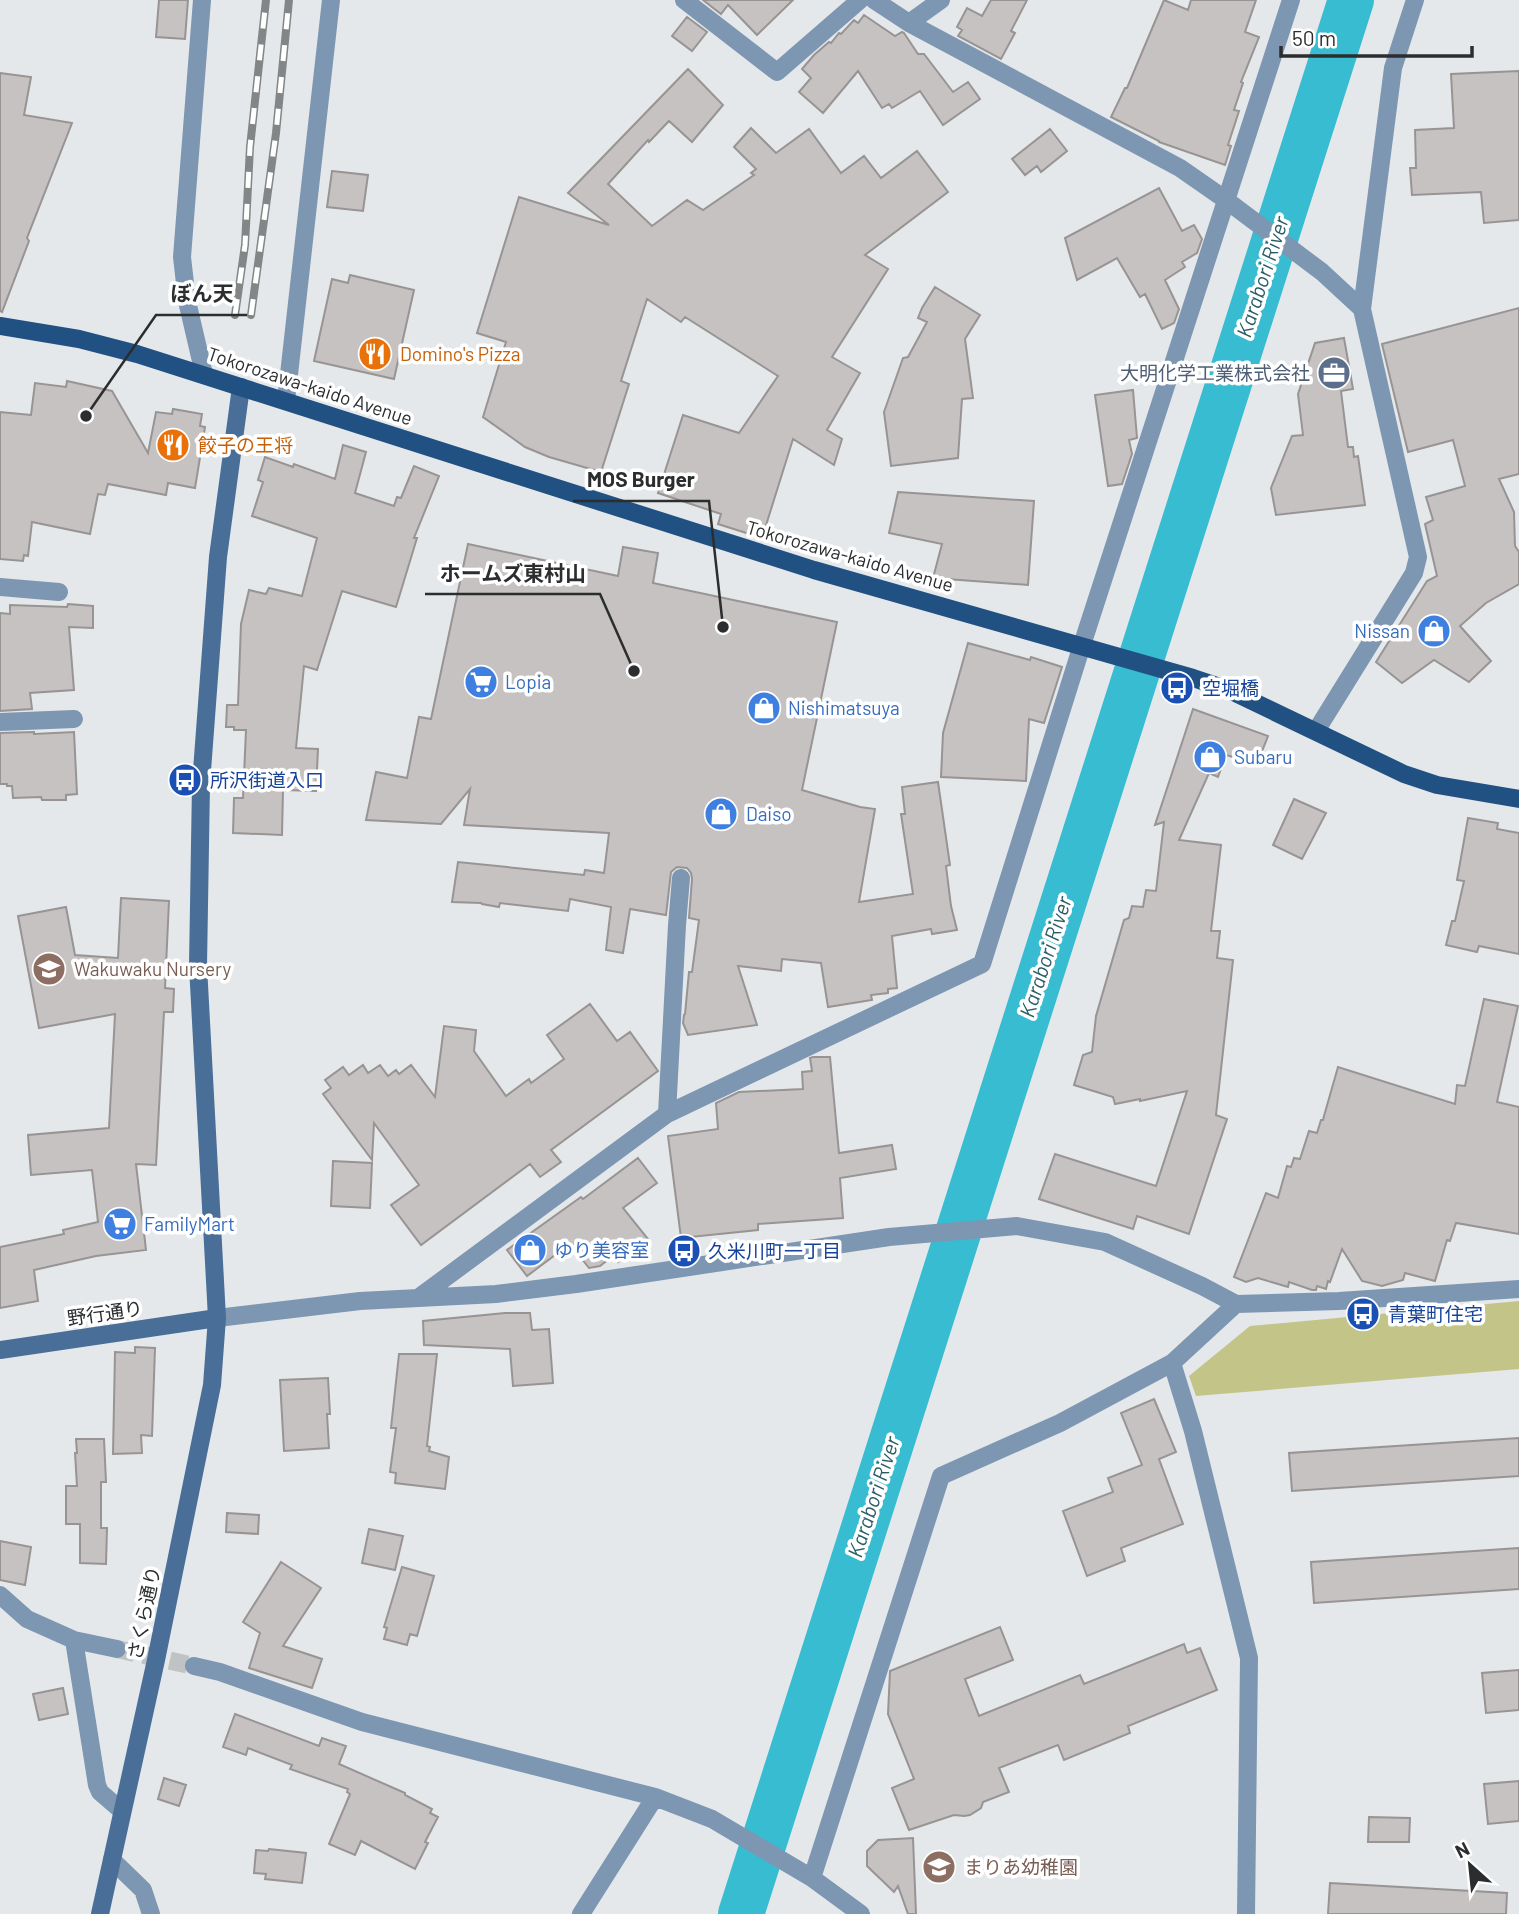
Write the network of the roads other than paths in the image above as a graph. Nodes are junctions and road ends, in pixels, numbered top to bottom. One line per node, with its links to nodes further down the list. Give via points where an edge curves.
1 (202, 0): 13 (street, via 182,257)
2 (331, 0): 15 (street)
3 (684, 0): 4 (street, via 777,72)
4 (860, 0)
5 (874, 0): 9 (street)
6 (941, 0): 9 (street)
7 (1291, 0): 10 (street)
8 (1415, 0): 11 (street, via 1393,68)
9 (909, 23): 10 (street, via 1180,168)
10 (1226, 200): 11 (street, via 1322,272); 18 (street)
11 (1362, 309): 21 (street, via 1418,557 1414,573)
12 (0, 326): 13 (main road, Tokorozawa-kaido Avenue, via 79,340)
13 (204, 374): 14 (main road, Tokorozawa-kaido Avenue)
14 (241, 387): 15 (main road, Tokorozawa-kaido Avenue); 28 (street, さくら通り, via 218,557 201,784 198,967)
15 (286, 401): 18 (main road, Tokorozawa-kaido Avenue, via 814,570)
16 (0, 587): 17 (street)
17 (60, 592)
18 (1087, 647): 21 (main road, Tokorozawa-kaido Avenue, via 1229,690); 24 (street, via 982,964)
19 (74, 719): 20 (street)
20 (0, 722)
21 (1316, 731): 22 (main road, Tokorozawa-kaido Avenue, via 1404,774 1437,785)
22 (1519, 799)
23 (681, 878): 24 (street)
24 (667, 1114): 26 (street)
25 (1519, 1289): 27 (street)
26 (418, 1298): 27 (street, via 496,1294 889,1237 1017,1227 1105,1242); 28 (street)
27 (1236, 1304): 30 (street)
28 (217, 1318): 29 (street, 野行通り); 36 (street, さくら通り, via 212,1385)
29 (0, 1350)
30 (1172, 1363): 38 (street, via 1060,1423 941,1476); 43 (street, via 1249,1658)
31 (0, 1595): 32 (street, via 27,1619)
32 (74, 1640): 33 (street); 36 (street, via 97,1785)
33 (117, 1649)
34 (194, 1666): 35 (street, via 362,1723)
35 (655, 1797): 38 (street, via 712,1819); 41 (street)
36 (122, 1811): 37 (street, さくら通り)
37 (112, 1860): 39 (street, さくら通り); 40 (street, via 143,1890)
38 (809, 1876): 42 (street)
39 (100, 1914)
40 (151, 1914)
41 (581, 1914)
42 (861, 1914)
43 (1246, 1914)

